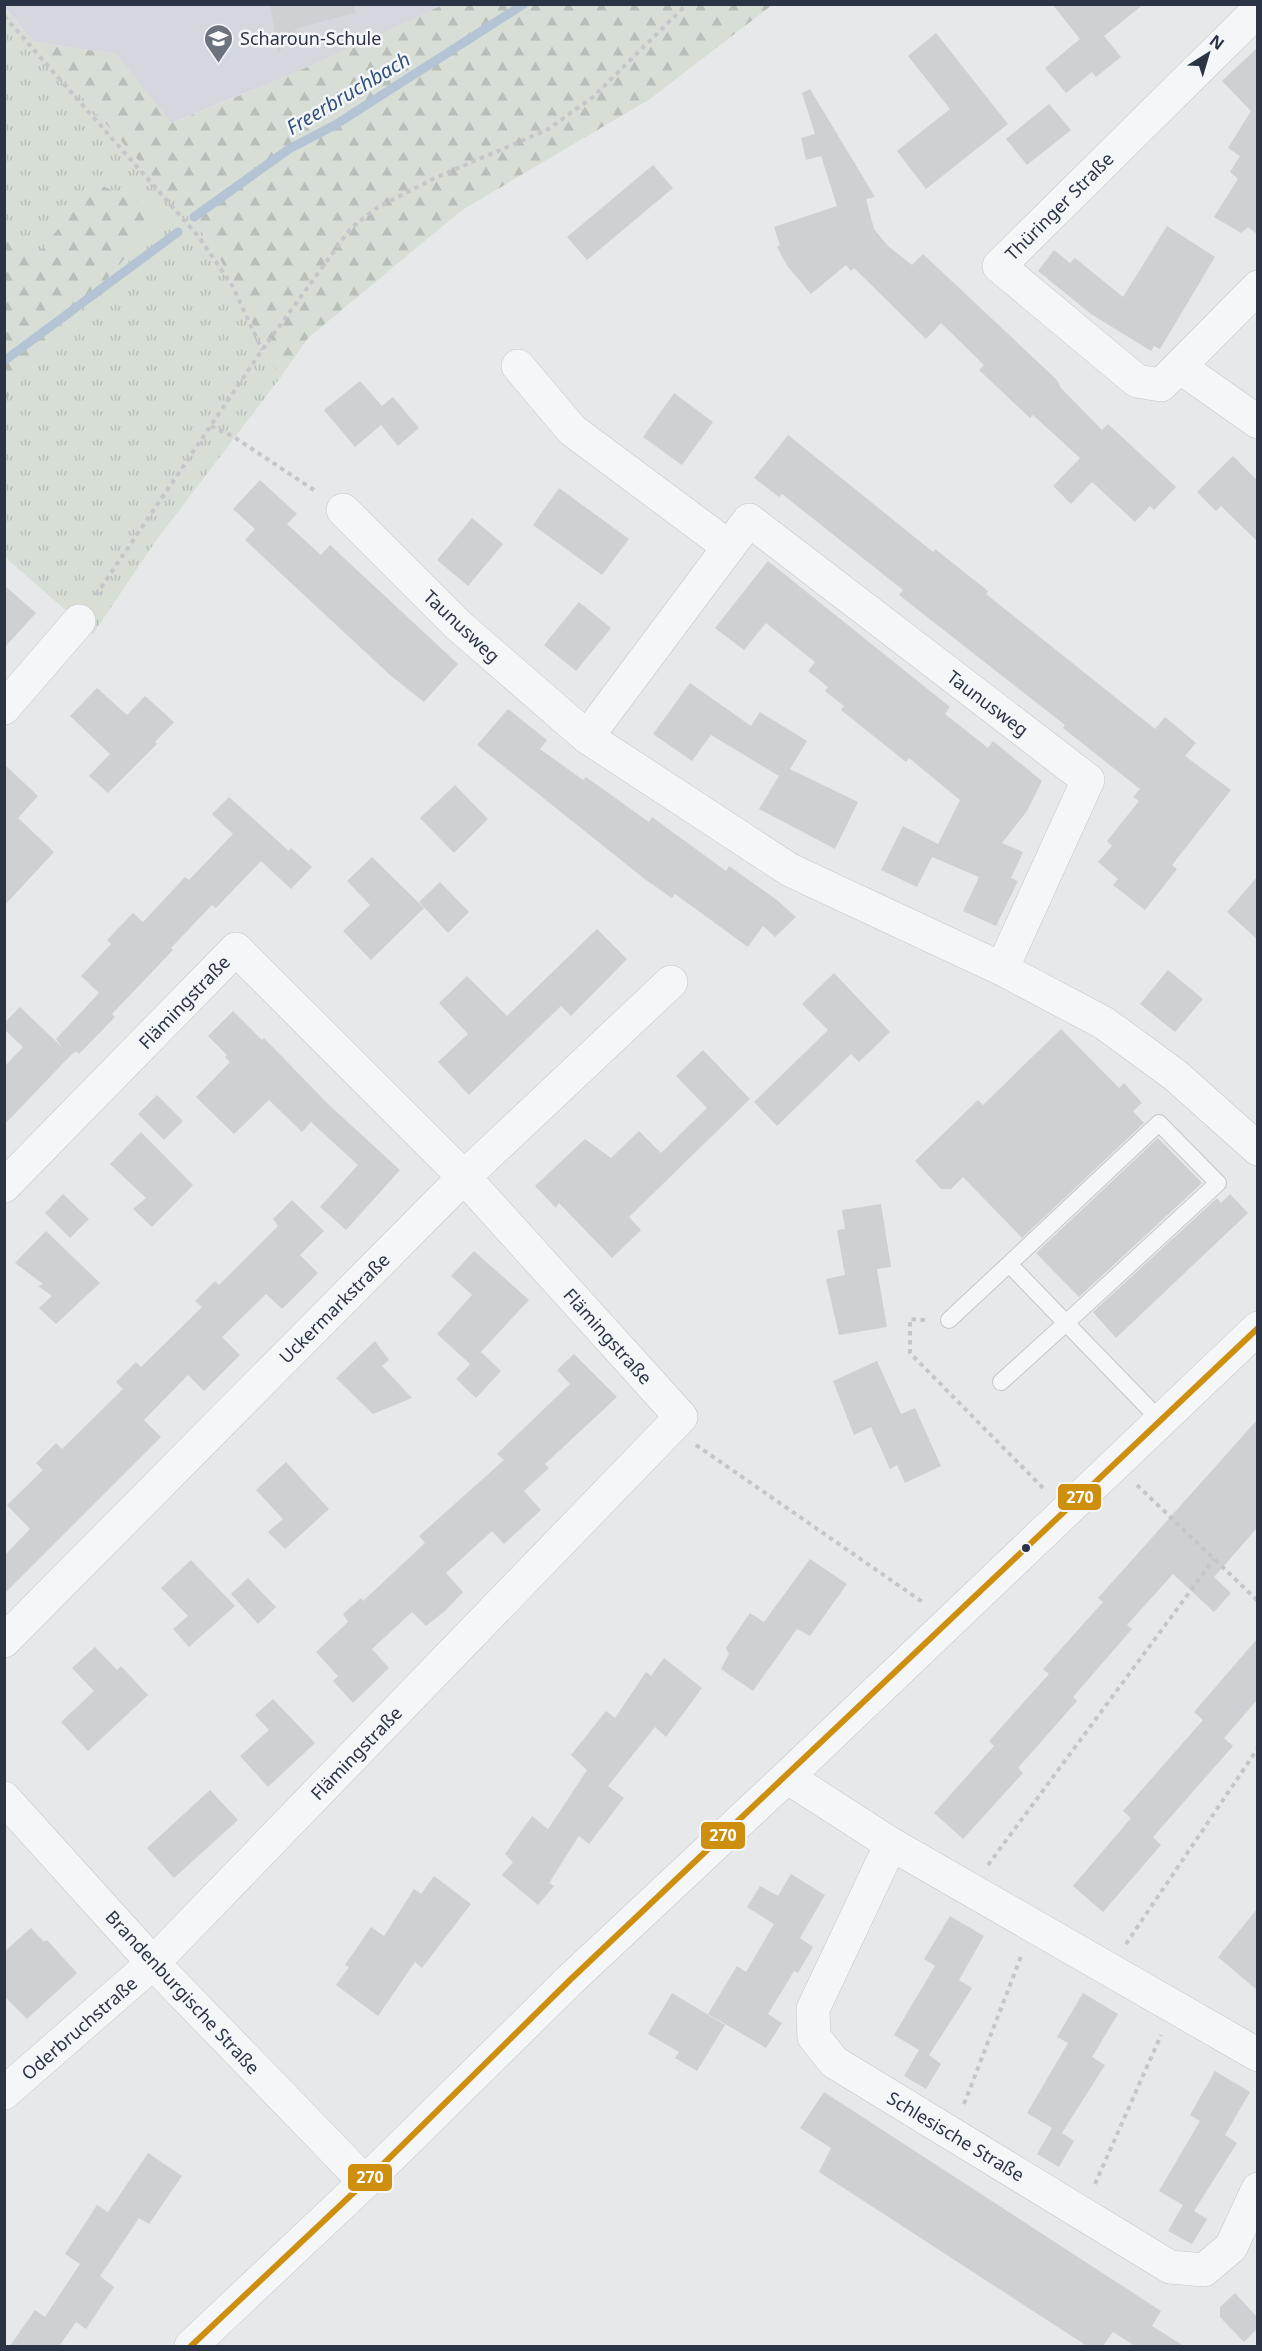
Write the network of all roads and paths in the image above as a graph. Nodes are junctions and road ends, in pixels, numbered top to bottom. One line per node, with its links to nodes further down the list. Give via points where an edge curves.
1 (687, 4): 5 (path, via 593,97 547,130 437,177 378,207 351,228)
2 (1257, 10): 7 (street, Thüringer Straße, via 999,266 1137,381 1161,385)
3 (4, 16): 5 (path, via 198,237 233,286)
4 (1257, 287): 7 (street, Thüringer Straße)
5 (262, 350): 9 (path)
6 (518, 366): 11 (street, via 572,430)
7 (1180, 367): 8 (street)
8 (1257, 422)
9 (211, 426): 10 (path, via 234,437); 12 (path)
10 (343, 510): 14 (street, Taunusweg, via 458,625)
11 (729, 547): 14 (street, Taunusweg); 15 (street, Taunusweg, via 749,520 1088,780)
12 (79, 621): 13 (street)
13 (4, 708)
14 (587, 737): 15 (street, Taunusweg, via 790,870)
15 (1002, 969): 17 (street, Taunusweg, via 1104,1023 1175,1075)
16 (671, 982): 18 (street, Uckermarkstraße)
17 (1257, 1149)
18 (464, 1178): 19 (street, Flämingstraße, via 236,949); 27 (street, Flämingstraße, via 681,1417); 33 (street, Uckermarkstraße)
19 (4, 1186)
20 (1009, 1264): 22 (lane); 23 (lane); 23 (lane, via 1159,1123 1218,1183)
21 (909, 1319): 29 (path, via 910,1353)
22 (948, 1320)
23 (1066, 1323): 25 (lane); 26 (lane)
24 (1257, 1328): 26 (street)
25 (1001, 1382)
26 (1161, 1421): 28 (street)
27 (671, 1427): 32 (path); 40 (street, Flämingstraße)
28 (1116, 1464): 30 (path); 32 (street)
29 (1035, 1480)
30 (1214, 1559): 31 (path); 38 (path)
31 (1257, 1601)
32 (951, 1622): 35 (street)
33 (4, 1641)
34 (1257, 1748): 41 (path)
35 (787, 1777): 37 (street); 46 (street, via 571,1979)
36 (4, 1798): 40 (street, Brandenburgische Straße)
37 (891, 1844): 38 (street); 45 (street, Schlesische Straße, via 813,2009 814,2037 834,2062)
38 (970, 1889): 39 (street)
39 (1033, 1925): 41 (street); 45 (path)
40 (153, 1963): 44 (street, Oderbruchstraße); 46 (street, Brandenburgische Straße)
41 (1109, 1969): 42 (street)
42 (1174, 2007): 43 (street); 48 (path)
43 (1257, 2054)
44 (4, 2093)
45 (952, 2134): 48 (street, Schlesische Straße)
46 (365, 2182): 49 (street)
47 (1257, 2188): 48 (street, Schlesische Straße, via 1231,2247 1204,2270 1170,2267)
48 (1082, 2213)
49 (191, 2346)

